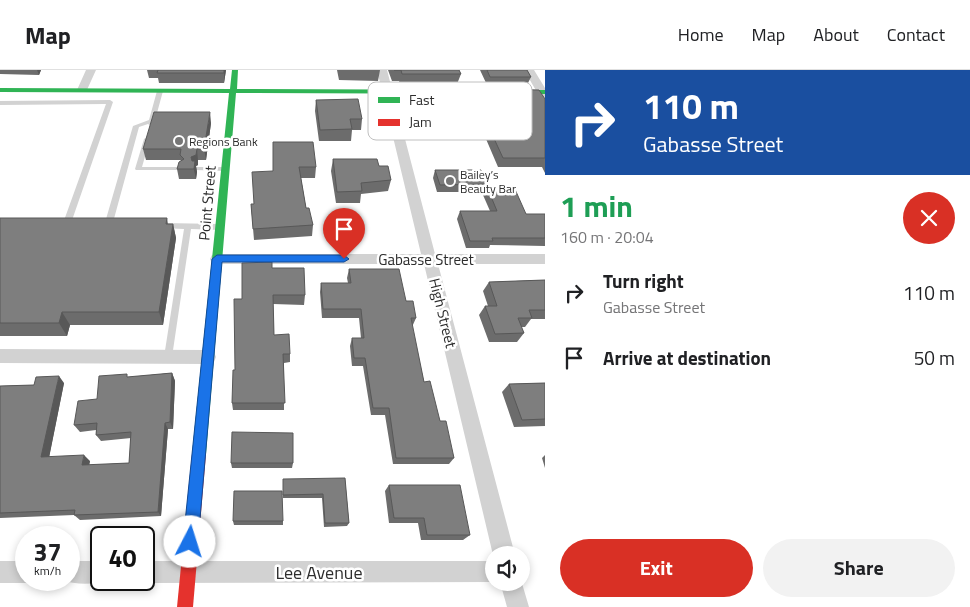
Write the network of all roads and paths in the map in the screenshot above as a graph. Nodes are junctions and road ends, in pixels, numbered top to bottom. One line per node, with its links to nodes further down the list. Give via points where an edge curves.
1 (91, 70): 5 (street)
2 (235, 70): 7 (main road, Point Street)
3 (528, 70): 9 (street)
4 (0, 90): 5 (main road)
5 (82, 90): 6 (main road); 10 (lane)
6 (160, 91): 7 (main road); 12 (lane)
7 (233, 91): 8 (main road); 16 (main road, Point Street)
8 (368, 91)
9 (544, 94)
10 (77, 102): 11 (lane); 18 (lane, via 110,102)
11 (0, 103)
12 (152, 121): 14 (lane, via 138,169); 19 (lane, via 136,126)
13 (400, 140): 23 (street, High Street)
14 (181, 169)
15 (197, 169): 16 (lane)
16 (226, 169): 22 (main road, Point Street)
17 (56, 226): 18 (lane)
18 (70, 226)
19 (108, 226)
20 (158, 226): 21 (lane)
21 (188, 227): 22 (lane); 26 (lane)
22 (220, 227): 24 (main road, Point Street)
23 (430, 258): 24 (street, Gabasse Street); 25 (street, Gabasse Street); 30 (street, High Street)
24 (217, 259): 29 (main road, Point Street)
25 (545, 259)
26 (172, 332): 28 (lane)
27 (0, 356): 28 (street)
28 (168, 357): 29 (street)
29 (208, 357): 34 (main road, Point Street)
30 (502, 546)
31 (0, 572): 32 (street)
32 (15, 572)
33 (155, 572): 34 (street, Lee Avenue)
34 (187, 572): 35 (street, Lee Avenue); 37 (main road, Point Street)
35 (485, 572)
36 (514, 591): 38 (street)
37 (185, 607)
38 (518, 607)

